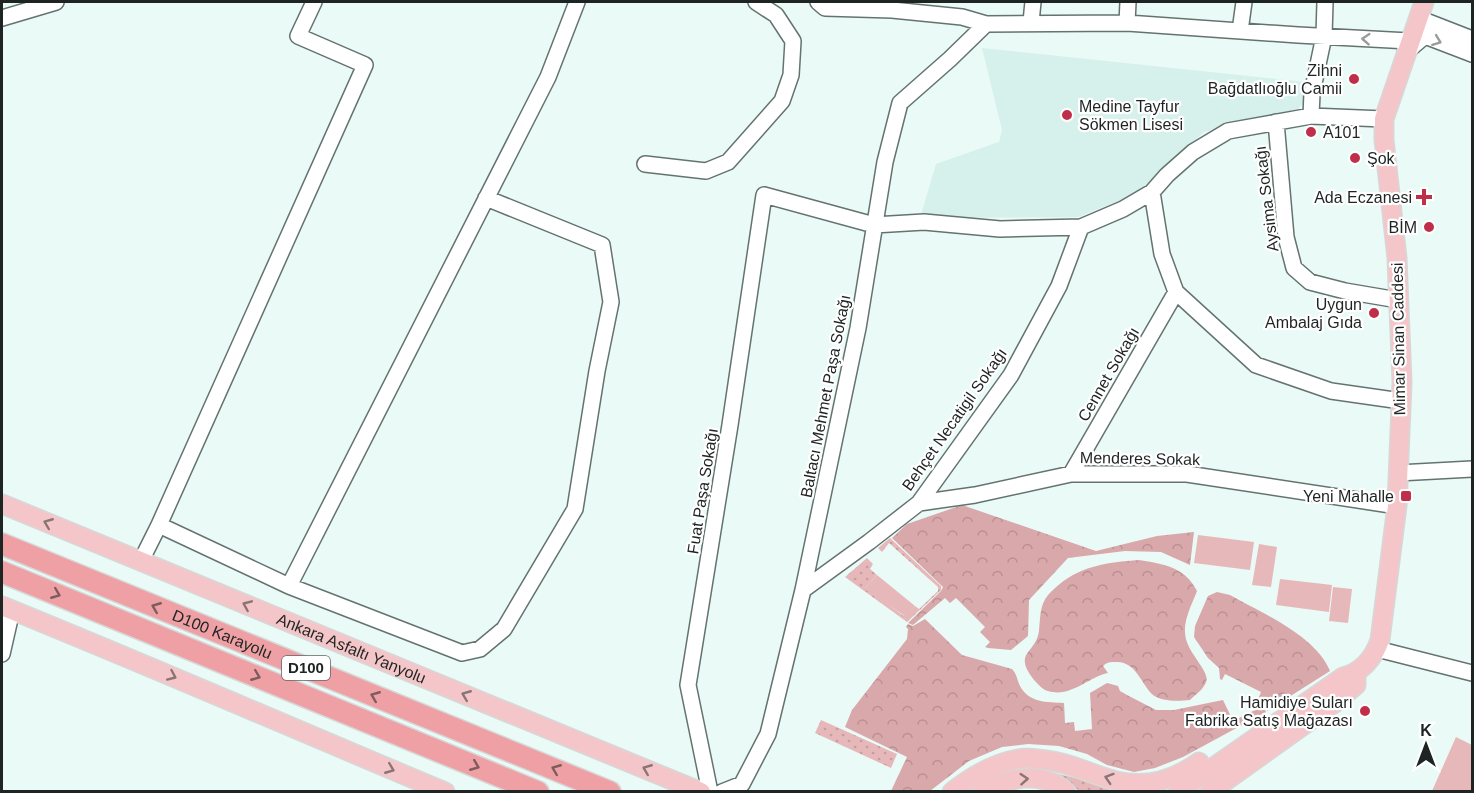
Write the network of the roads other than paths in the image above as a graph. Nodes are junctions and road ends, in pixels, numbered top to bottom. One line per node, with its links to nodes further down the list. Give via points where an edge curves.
1 (56, 2): 13 (street)
2 (314, 2): 40 (street, via 298,36 365,65)
3 (577, 2): 28 (street, via 548,77)
4 (756, 2): 26 (street, via 776,15 793,40 791,75 782,102 728,162 706,171)
5 (818, 2): 11 (street, via 825,8)
6 (963, 2): 14 (street)
7 (1033, 2): 15 (street)
8 (1128, 2): 16 (street)
9 (1244, 2): 18 (street)
10 (1326, 2): 19 (street)
11 (892, 6): 14 (street)
12 (1421, 10): 20 (street); 21 (main road, Mimar Sinan Caddesi)
13 (2, 18)
14 (962, 18): 17 (street)
15 (1031, 22): 16 (street); 17 (street)
16 (1127, 22): 18 (street)
17 (986, 24): 29 (street, Baltacı Mehmet Paşa Sokağı, via 900,103)
18 (1240, 31): 19 (street)
19 (1323, 36): 21 (street, one-way to 19); 23 (street)
20 (1473, 39)
21 (1407, 47): 22 (street, one-way to 22, via 1425,36); 24 (main road, Mimar Sinan Caddesi)
22 (1473, 54)
23 (1311, 116): 24 (street); 25 (street)
24 (1384, 119): 32 (main road, Mimar Sinan Caddesi)
25 (1275, 122): 27 (street, via 1228,131 1193,152); 32 (street, Aysima Sokağı, via 1286,237 1294,268 1310,282)
26 (645, 164)
27 (1152, 192): 30 (street); 31 (street, via 1162,254)
28 (486, 198): 44 (street); 44 (street, via 602,245 611,302 575,508 504,629 480,649 462,653)
29 (874, 225): 30 (street, via 924,222 1000,229); 45 (street, Baltacı Mehmet Paşa Sokağı, via 858,328); 57 (street, Fuat Paşa Sokağı, via 764,195 688,685)
30 (1082, 227): 37 (street, Behçet Necatigil Sokağı, via 1059,286 1011,375)
31 (1176, 292): 33 (street, via 1256,365 1330,391); 36 (street, Cennet Sokağı)
32 (1398, 300): 33 (main road, Mimar Sinan Caddesi)
33 (1401, 401): 35 (main road, Mimar Sinan Caddesi)
34 (1473, 469): 35 (street)
35 (1398, 473): 39 (main road, Mimar Sinan Caddesi)
36 (1071, 474): 37 (street, Menderes Sokak); 39 (street, Menderes Sokak, via 1187,474)
37 (919, 503): 45 (street, Behçet Necatigil Sokağı)
38 (2, 504): 42 (main road, Ankara Asfaltı Yanyolu, one-way to 38)
39 (1397, 506): 47 (main road, Mimar Sinan Caddesi)
40 (159, 525): 42 (street); 44 (street)
41 (2, 544): 55 (highway, D100 Karayolu / D100, one-way to 41)
42 (141, 561): 56 (main road, Ankara Asfaltı Yanyolu, one-way to 42)
43 (2, 572): 54 (highway, D100 Karayolu / D100, one-way to 54)
44 (289, 586)
45 (803, 590): 58 (street, Baltacı Mehmet Paşa Sokağı, via 768,734 742,784)
46 (7, 608): 48 (street); 53 (main road, one-way to 53)
47 (1377, 649): 49 (street); 50 (main road, Mimar Sinan Caddesi)
48 (2, 654)
49 (1473, 673)
50 (1356, 674): 51 (main road, Mimar Sinan Caddesi, via 1356,685); 52 (main road, Mimar Sinan Caddesi, via 1343,677)
51 (1336, 702): 63 (main road, Mimar Sinan Caddesi); 64 (main road)
52 (1296, 710): 59 (main road, one-way to 59, via 1181,775 1157,782 1116,781 1065,762 1020,758 990,768); 62 (main road, Mimar Sinan Caddesi)
53 (445, 792)
54 (538, 792)
55 (610, 792)
56 (701, 792)
57 (711, 792)
58 (722, 792)
59 (952, 792)
60 (982, 792): 61 (main road, one-way to 61, via 1029,777 1049,781)
61 (1066, 792)
62 (1178, 792)
63 (1210, 792)
64 (1235, 792)

